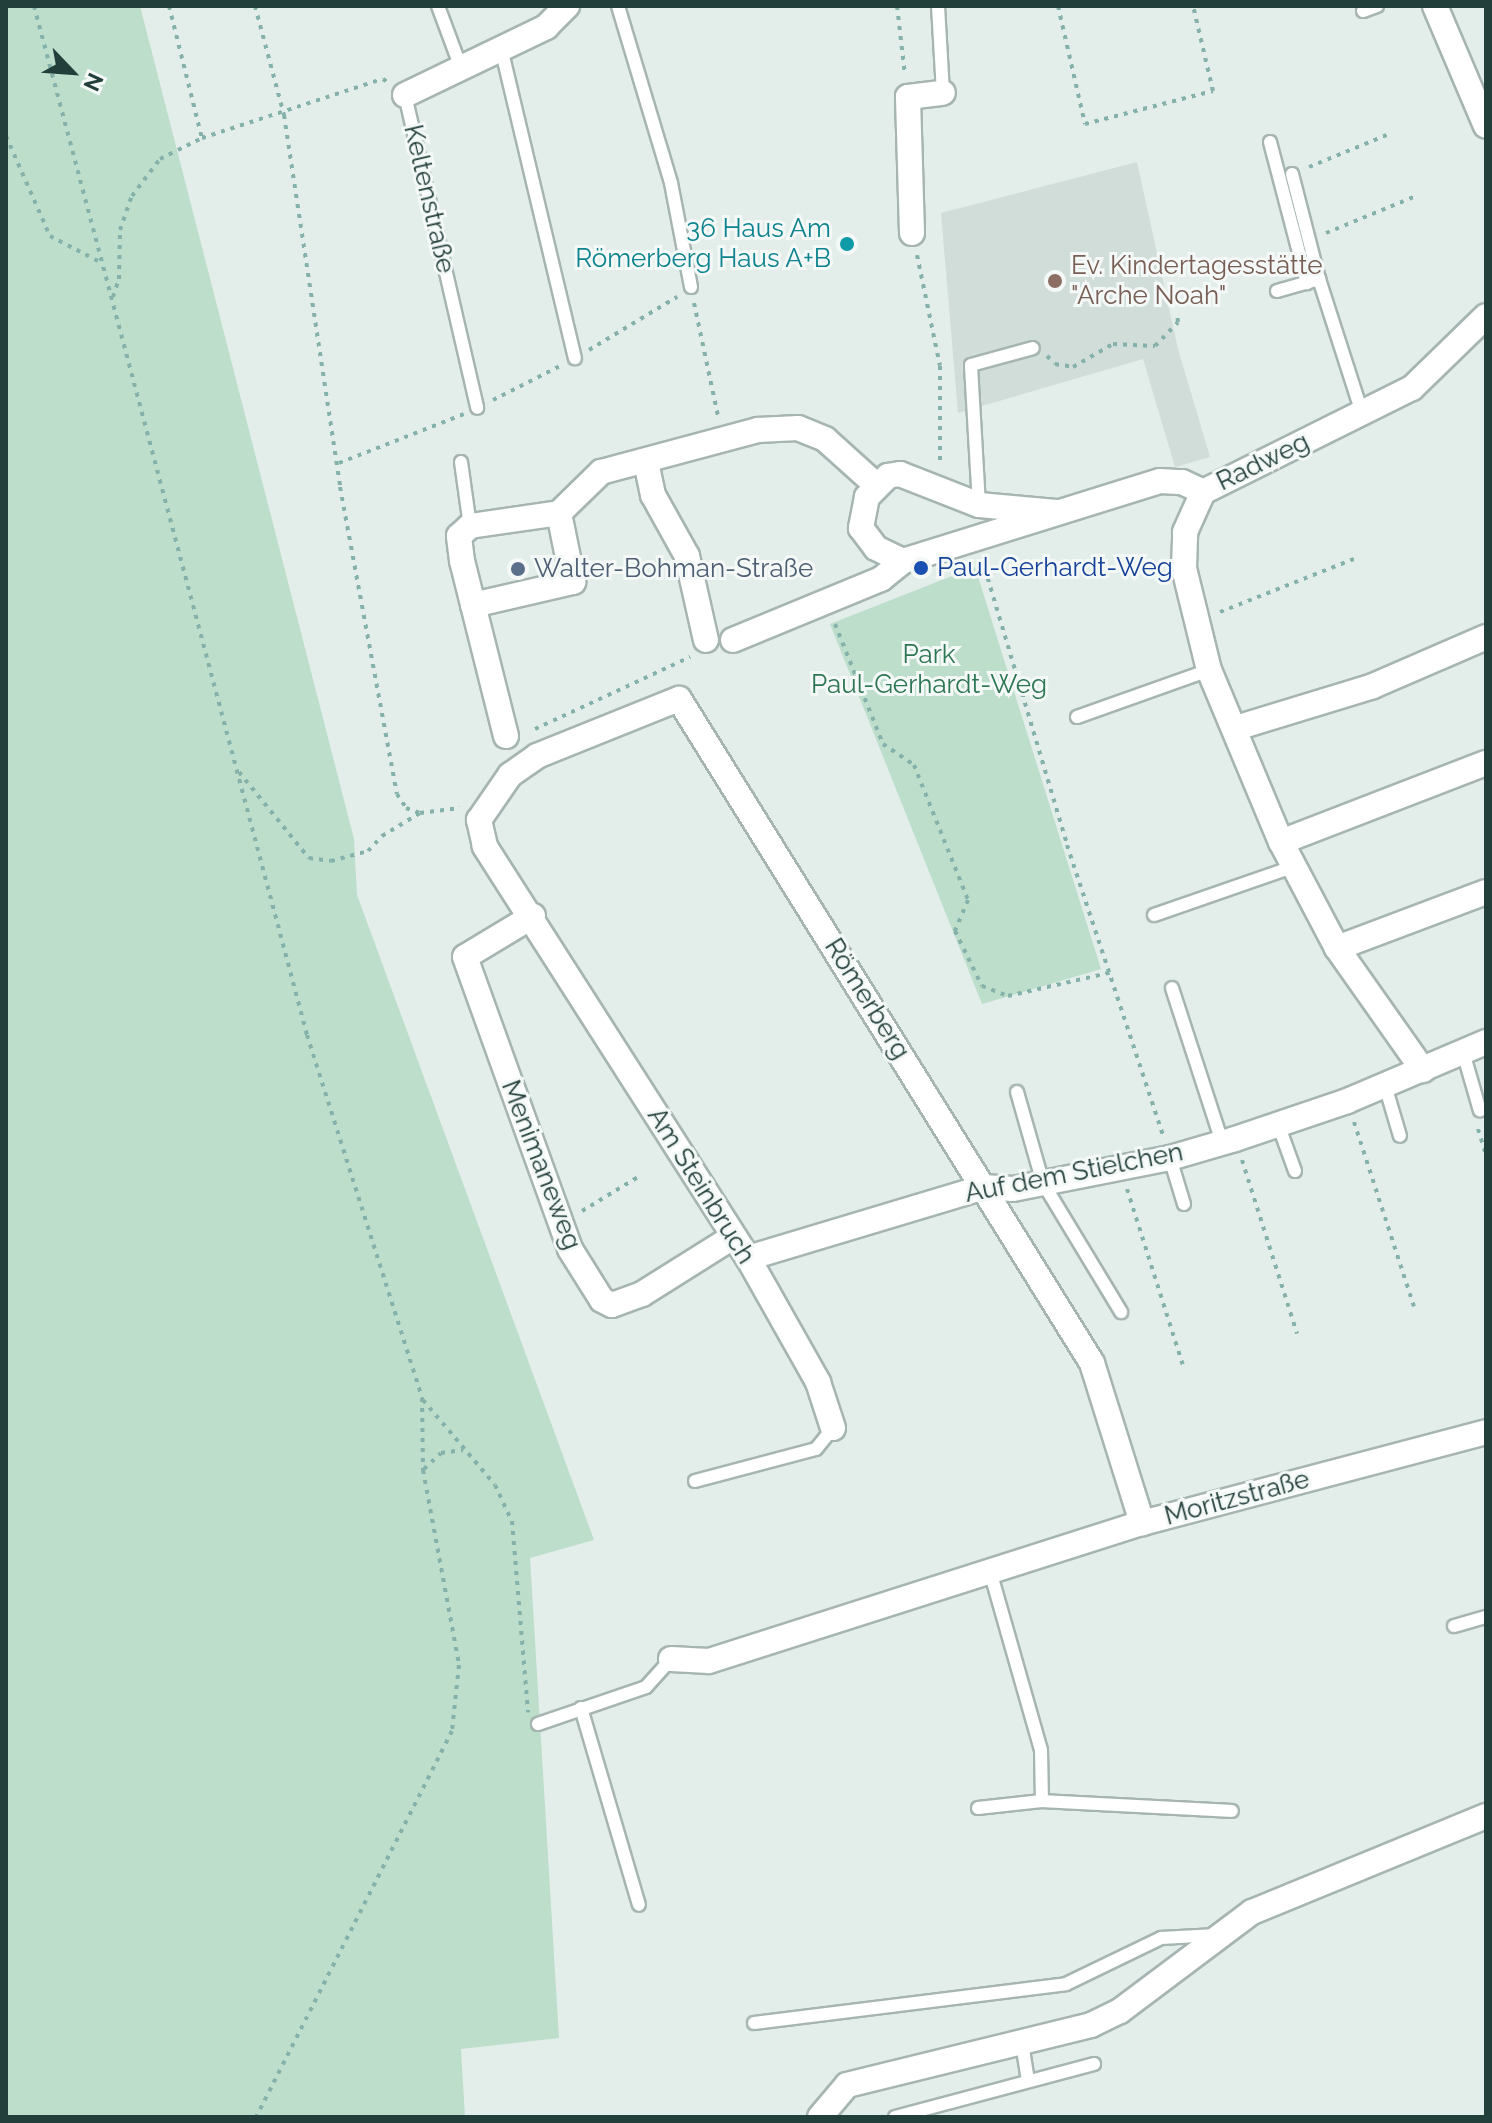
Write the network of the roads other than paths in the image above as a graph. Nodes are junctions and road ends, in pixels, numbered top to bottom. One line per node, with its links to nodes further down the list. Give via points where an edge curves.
1 (438, 6): 9 (lane)
2 (567, 6): 8 (street, Keltenstraße, via 546,27)
3 (618, 6): 17 (lane, via 671,183)
4 (938, 6): 10 (lane)
5 (1377, 6): 7 (lane)
6 (1435, 6): 12 (street)
7 (1363, 11)
8 (501, 48): 9 (street, Keltenstraße); 21 (lane)
9 (461, 68): 11 (street, Keltenstraße)
10 (943, 93): 15 (street, via 908,97)
11 (405, 95): 22 (lane, Keltenstraße)
12 (1486, 126)
13 (1270, 142): 16 (lane)
14 (1292, 174): 16 (lane)
15 (912, 233)
16 (1313, 281): 18 (lane); 23 (lane)
17 (691, 287)
18 (1277, 291)
19 (1486, 316): 23 (street, Radweg, via 1412,388)
20 (1033, 348): 28 (lane, via 971,365)
21 (575, 358)
22 (477, 408)
23 (1363, 416): 27 (street, Radweg)
24 (461, 462): 31 (lane)
25 (646, 462): 26 (street, via 758,430 798,428 825,439); 30 (street, via 601,472); 35 (street, via 653,495 687,556)
26 (876, 485): 28 (street, via 900,474); 32 (street, via 863,507 861,528)
27 (1203, 492): 29 (street, via 1182,482 1160,481); 37 (street, Radweg, via 1185,532 1184,568)
28 (979, 505): 29 (street)
29 (1056, 512): 32 (street)
30 (559, 513): 31 (street); 33 (street, via 573,582)
31 (470, 526): 33 (street, via 459,536)
32 (898, 564): 36 (street, via 881,579)
33 (473, 605): 40 (street)
34 (1486, 637): 39 (street, via 1373,686)
35 (706, 640)
36 (733, 640)
37 (1209, 670): 38 (lane); 39 (street, Radweg)
38 (1077, 717)
39 (1236, 728): 43 (street, Radweg)
40 (506, 736)
41 (1486, 763): 43 (street)
42 (472, 813): 47 (street, Am Steinbruch, via 485,846); 62 (street, Römerberg, via 537,756 679,699)
43 (1281, 842): 44 (street, Radweg)
44 (1293, 867): 46 (lane); 48 (street, Radweg)
45 (1486, 892): 48 (street)
46 (1154, 915)
47 (533, 916): 64 (street, Am Steinbruch); 64 (street, Menimaneweg, via 465,957 570,1249 608,1305 642,1294)
48 (1337, 948): 52 (street, Radweg)
49 (1172, 988): 58 (lane)
50 (1486, 1042): 51 (street, Auf dem Stielchen)
51 (1463, 1052): 52 (street, Auf dem Stielchen); 55 (lane)
52 (1423, 1070): 53 (street, Auf dem Stielchen)
53 (1384, 1082): 56 (street, Auf dem Stielchen, via 1347,1101); 57 (lane)
54 (1017, 1092): 61 (lane)
55 (1480, 1111)
56 (1278, 1124): 58 (street, Auf dem Stielchen); 60 (lane)
57 (1400, 1136)
58 (1229, 1141): 59 (street, Auf dem Stielchen)
59 (1170, 1158): 61 (street, Auf dem Stielchen); 63 (lane)
60 (1295, 1171)
61 (1043, 1183): 62 (street, Auf dem Stielchen); 66 (lane)
62 (984, 1187): 65 (street, Auf dem Stielchen); 70 (street, Römerberg, via 1092,1363)
63 (1184, 1204)
64 (733, 1237): 65 (street, Am Steinbruch)
65 (748, 1258): 67 (street, Am Steinbruch, via 818,1382)
66 (1121, 1312)
67 (833, 1428): 69 (lane, Am Steinbruch, via 816,1449)
68 (1486, 1432): 70 (street, Moritzstraße)
69 (695, 1481)
70 (1142, 1523): 71 (street, Moritzstraße)
71 (990, 1571): 74 (street, Moritzstraße, via 709,1661); 77 (lane, via 1041,1750)
72 (1486, 1617): 73 (lane)
73 (1454, 1626)
74 (671, 1659): 75 (lane, via 646,1687)
75 (581, 1708): 76 (lane); 81 (lane)
76 (538, 1724)
77 (1042, 1801): 78 (lane); 79 (lane)
78 (978, 1808)
79 (1232, 1811)
80 (1486, 1816): 82 (street, via 1285,1896)
81 (639, 1905)
82 (1220, 1935): 83 (lane, via 1161,1938 1066,1984); 84 (street, via 1120,2011 1073,2031)
83 (754, 2023)
84 (1022, 2043): 86 (lane); 87 (street, via 847,2085)
85 (1094, 2064): 86 (lane)
86 (1028, 2081): 88 (lane)
87 (820, 2117)
88 (895, 2117)

